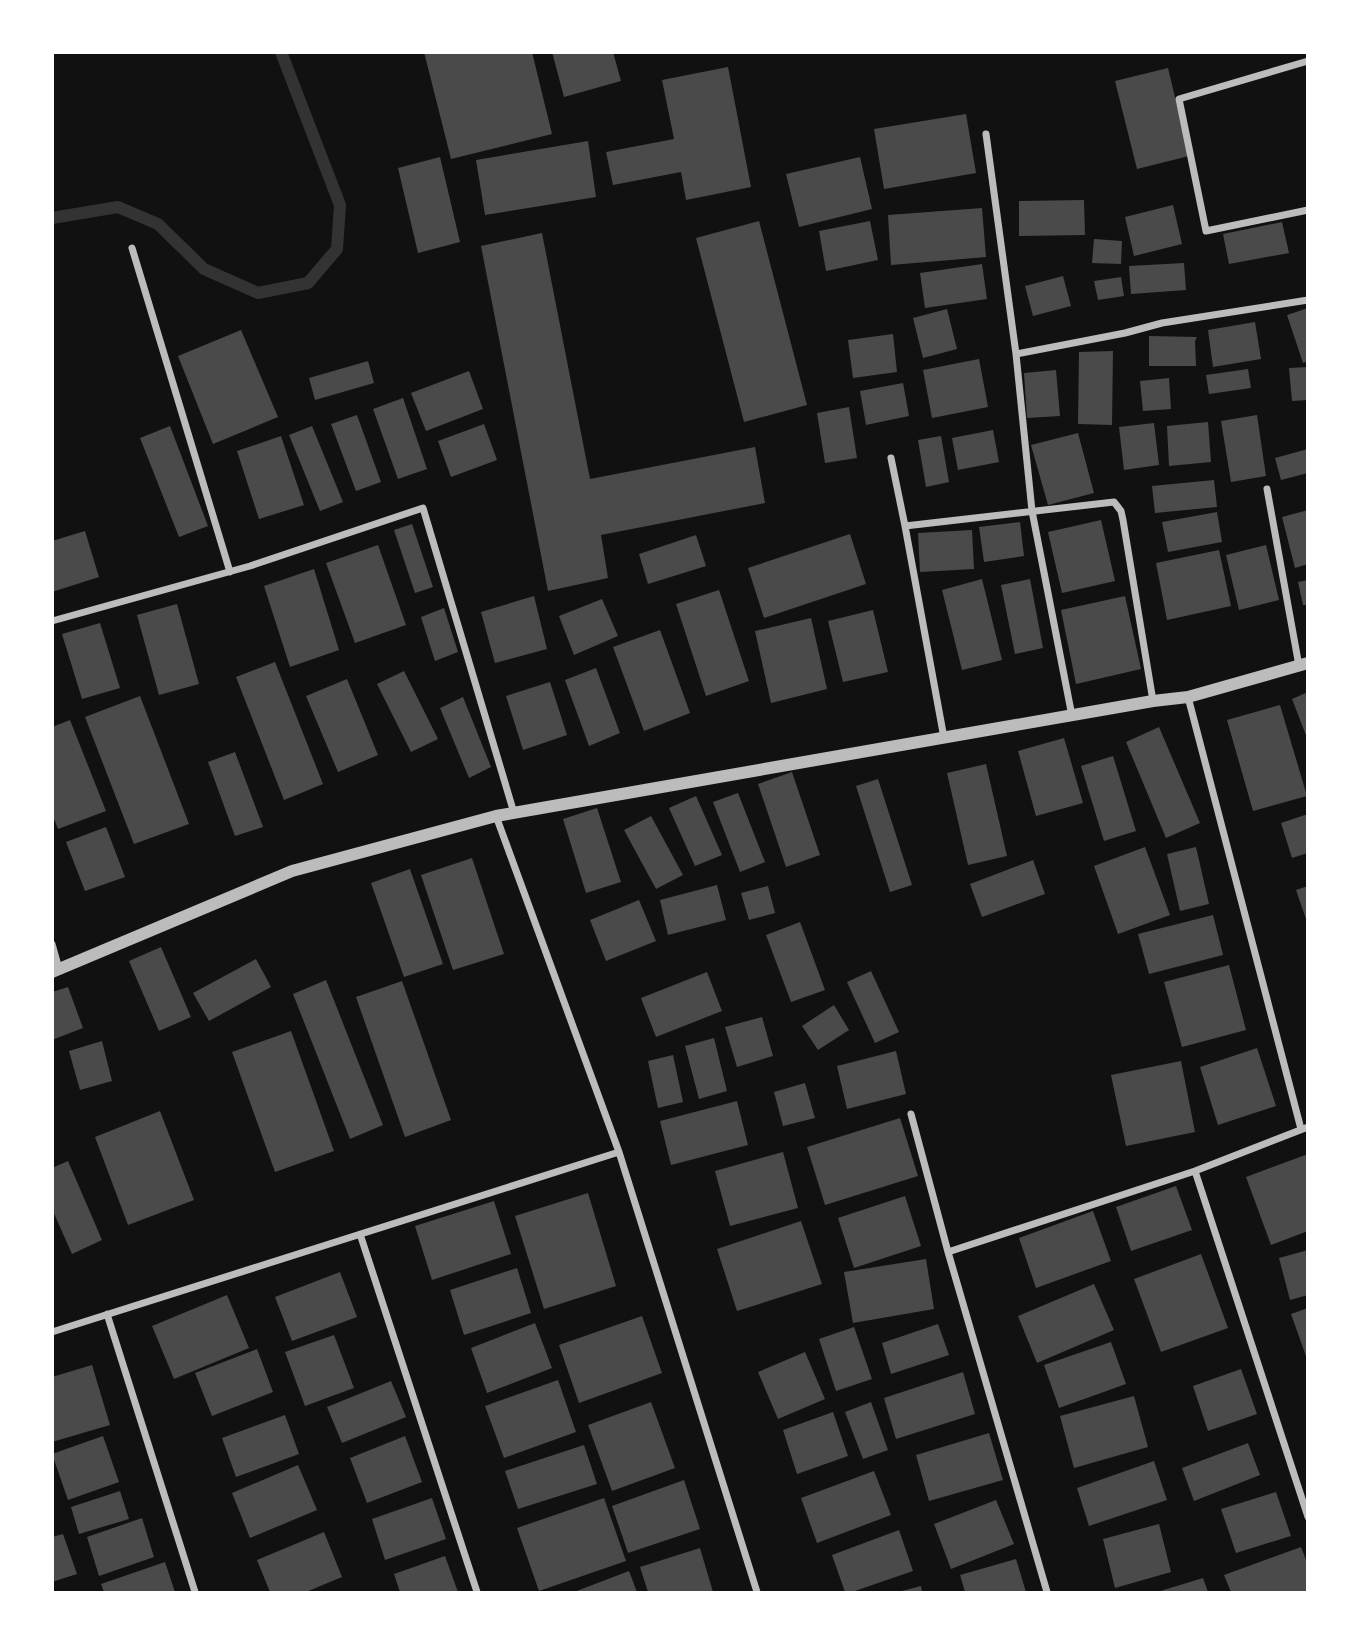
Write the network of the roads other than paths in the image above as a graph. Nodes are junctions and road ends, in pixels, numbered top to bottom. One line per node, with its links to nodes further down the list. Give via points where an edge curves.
1 (1307, 61): 3 (street, via 1179,99 1206,231)
2 (986, 134): 6 (street)
3 (1307, 210)
4 (132, 248): 11 (street)
5 (1307, 300): 6 (street, via 1163,323)
6 (1016, 354): 9 (street)
7 (891, 458): 10 (street)
8 (1267, 489): 13 (street)
9 (1032, 511): 10 (street); 15 (street, via 1110,502 1118,506); 16 (street)
10 (905, 526): 17 (street)
11 (230, 572): 12 (street); 18 (street, via 423,508)
12 (52, 621)
13 (1303, 665): 14 (street)
14 (1188, 697): 15 (street); 23 (street)
15 (1153, 701): 16 (street)
16 (1072, 716): 17 (street)
17 (944, 738): 18 (street)
18 (513, 813): 19 (street)
19 (496, 816): 21 (street, via 292,871); 24 (street)
20 (52, 944): 21 (street)
21 (56, 971)
22 (911, 1114): 27 (street)
23 (1304, 1128): 25 (street)
24 (619, 1152): 26 (street); 33 (street)
25 (1195, 1171): 27 (street); 30 (street)
26 (360, 1234): 28 (street); 32 (street)
27 (948, 1252): 34 (street)
28 (107, 1314): 29 (street); 31 (street)
29 (52, 1332)
30 (1307, 1517)
31 (195, 1592)
32 (477, 1592)
33 (757, 1592)
34 (1047, 1592)

